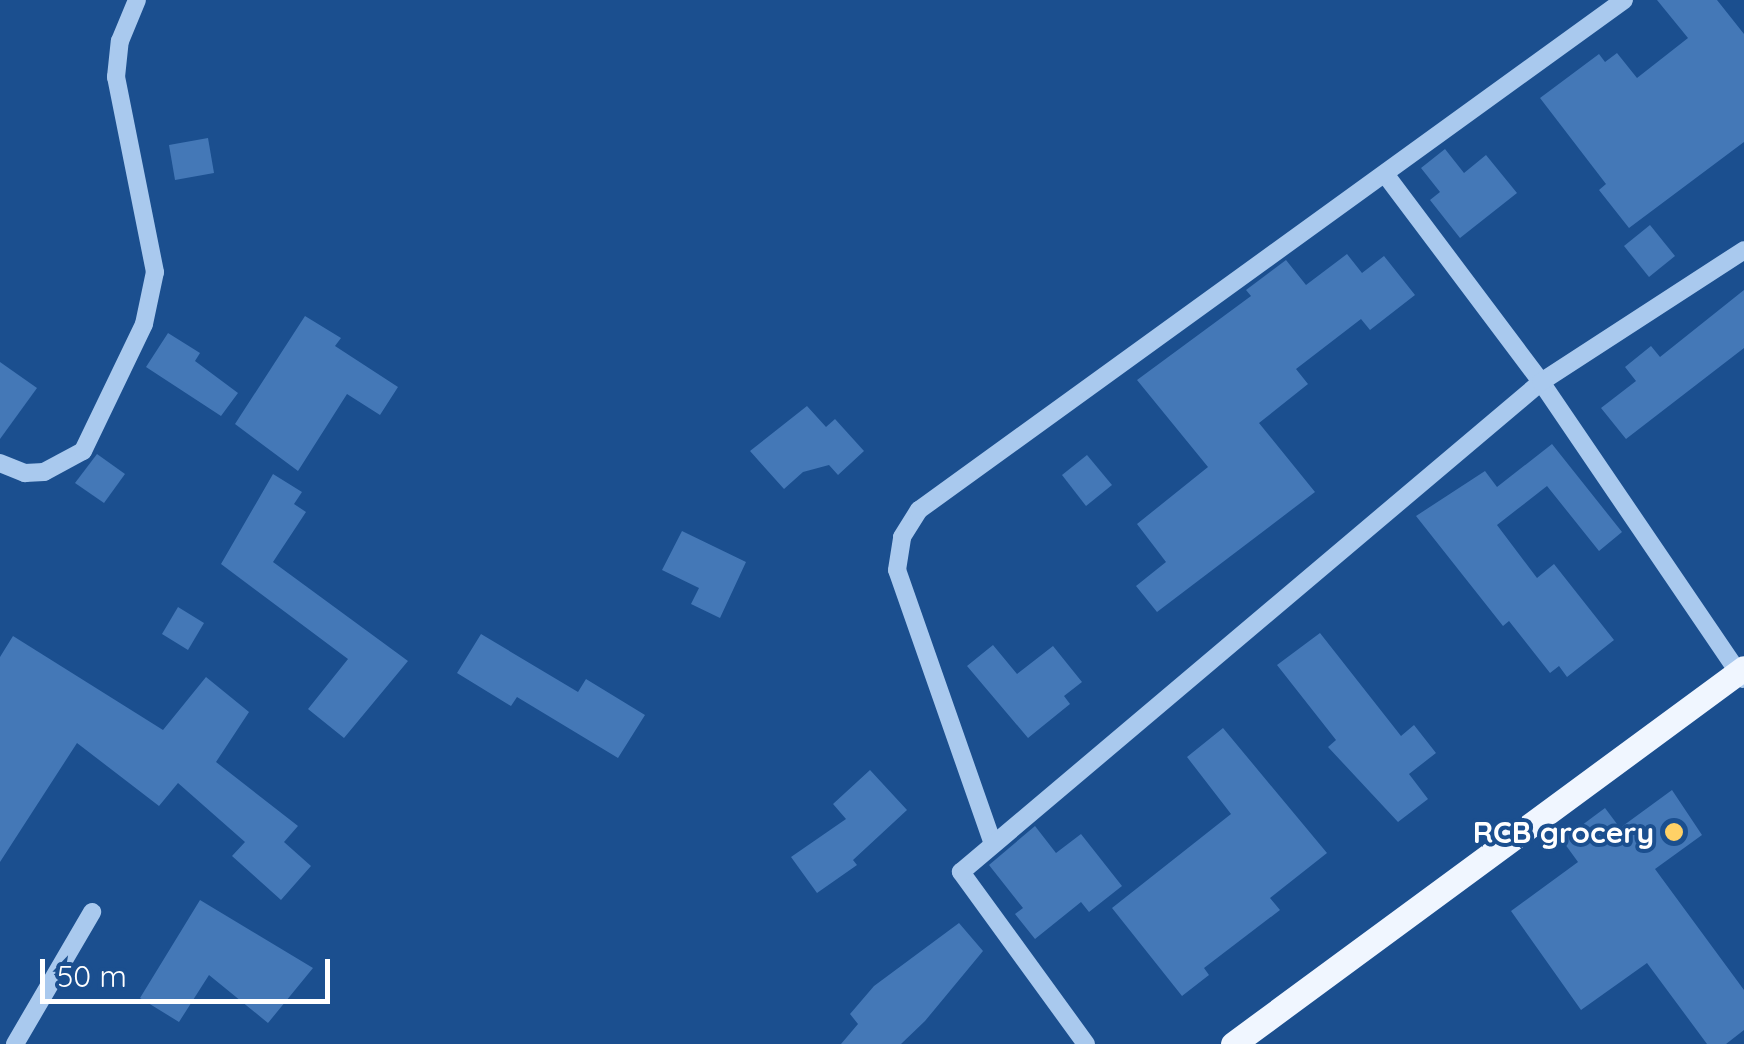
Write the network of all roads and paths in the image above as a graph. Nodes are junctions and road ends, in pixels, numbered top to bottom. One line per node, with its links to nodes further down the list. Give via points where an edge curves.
1 (136, 0): 6 (street, via 120,41 116,78 156,272 144,324 84,451 44,472 24,474)
2 (1624, 0): 3 (street)
3 (1385, 174): 5 (street); 8 (street, via 919,510 902,537 897,570)
4 (1744, 250): 5 (street)
5 (1541, 382): 7 (street); 8 (street)
6 (0, 463)
7 (1742, 673): 12 (main road)
8 (993, 844): 11 (street, via 961,872)
9 (92, 912): 10 (street)
10 (15, 1044)
11 (1086, 1044)
12 (1233, 1044)

